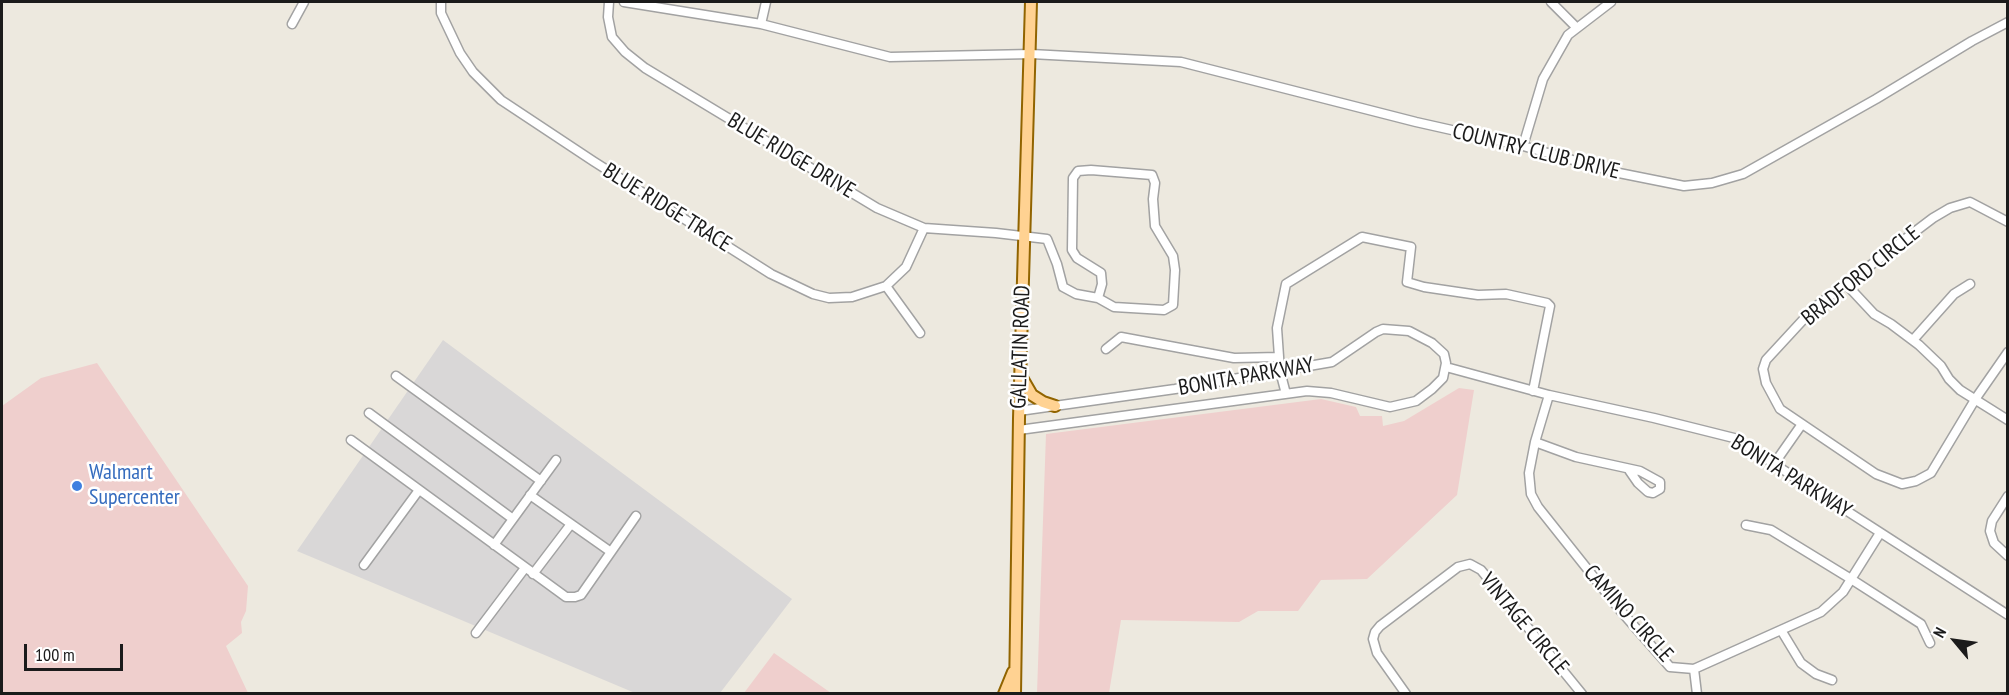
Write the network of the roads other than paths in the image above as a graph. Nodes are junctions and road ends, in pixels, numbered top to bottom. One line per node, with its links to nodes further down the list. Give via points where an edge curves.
1 (304, 2): 10 (street)
2 (441, 2): 20 (street, BLUE RIDGE TRACE, via 441,13 460,53 490,91 602,167 771,274 813,294 852,297)
3 (609, 2): 16 (street, BLUE RIDGE DRIVE, via 612,37 645,68 877,208)
4 (624, 2): 11 (street, COUNTRY CLUB DRIVE)
5 (766, 2): 11 (street)
6 (1031, 2): 13 (main road, GALLATIN ROAD)
7 (1551, 2): 12 (street)
8 (1611, 2): 12 (street)
9 (2007, 22): 14 (street, COUNTRY CLUB DRIVE, via 1743,174 1712,183 1684,186 1619,173)
10 (292, 24)
11 (761, 24): 13 (street, COUNTRY CLUB DRIVE, via 890,57)
12 (1577, 28): 14 (street, via 1568,35 1543,79)
13 (1031, 54): 14 (street, COUNTRY CLUB DRIVE, via 1181,62); 17 (main road, GALLATIN ROAD)
14 (1523, 146)
15 (2007, 222): 18 (street, BRADFORD CIRCLE, via 1970,202 1950,208)
16 (924, 228): 17 (street, BLUE RIDGE DRIVE); 20 (street, BLUE RIDGE TRACE, via 906,267)
17 (1025, 236): 21 (street, BLUE RIDGE DRIVE, via 1047,239 1063,287); 29 (main road, GALLATIN ROAD)
18 (1846, 284): 23 (street, via 1874,314); 39 (street, BRADFORD CIRCLE, via 1814,308 1766,360 1763,369 1780,409)
19 (1970, 284): 23 (street, via 1954,294)
20 (886, 286): 22 (street)
21 (1098, 298): 21 (street, via 1101,273 1077,258 1072,250 1073,177 1078,171 1091,170 1152,175 1155,226 1173,256 1173,305 1164,310 1114,308)
22 (920, 333)
23 (1912, 340): 34 (street, via 1960,390)
24 (1106, 349): 26 (street, via 1121,337 1234,358)
25 (2007, 352): 34 (street, BRADFORD CIRCLE)
26 (1279, 357): 28 (street); 31 (street, via 1277,328 1286,284 1362,237 1411,248 1407,282 1547,303 1550,306)
27 (1446, 367): 28 (street, BONITA PARKWAY, via 1444,354 1432,343 1409,331 1383,329 1332,362); 31 (street, BONITA PARKWAY); 32 (street, BONITA PARKWAY, via 1443,378 1416,401 1390,407 1331,393)
28 (1280, 371): 32 (street); 35 (street, BONITA PARKWAY)
29 (1021, 375): 35 (main road, via 1032,395); 36 (main road, GALLATIN ROAD)
30 (396, 376): 46 (street)
31 (1533, 391): 33 (street, BONITA PARKWAY)
32 (1286, 394): 40 (street, BONITA PARKWAY)
33 (1549, 395): 42 (street, CAMINO CIRCLE); 44 (street, BONITA PARKWAY, via 1734,438)
34 (1976, 398): 38 (street); 39 (street, BRADFORD CIRCLE, via 1931,473 1916,482 1902,484 1876,474)
35 (1055, 406): 36 (street, BONITA PARKWAY)
36 (1019, 411): 40 (main road, GALLATIN ROAD)
37 (369, 413): 51 (street)
38 (2007, 420)
39 (1802, 424): 44 (street)
40 (1019, 430): 66 (main road, GALLATIN ROAD)
41 (351, 440): 47 (street)
42 (1535, 442): 45 (street); 67 (street, CAMINO CIRCLE, via 1529,474 1531,494 1538,507 1670,667)
43 (556, 460): 46 (street)
44 (1774, 464): 54 (street, BONITA PARKWAY)
45 (1629, 470)
46 (541, 481): 48 (street)
47 (419, 490): 55 (street); 58 (street)
48 (530, 495): 51 (street); 52 (street)
49 (2007, 496): 57 (street, via 1992,520 1990,531 1994,543)
50 (636, 516): 56 (street)
51 (513, 519): 55 (street)
52 (571, 524): 56 (street); 60 (street)
53 (1746, 525): 61 (street, via 1771,530)
54 (1880, 533): 61 (street, CAMINO CIRCLE); 62 (street, BONITA PARKWAY)
55 (494, 545): 59 (street)
56 (611, 552): 60 (street, via 581,595 575,597 566,597)
57 (2007, 556)
58 (364, 565)
59 (525, 567): 60 (street); 64 (street)
60 (533, 574)
61 (1851, 579): 63 (street, CAMINO CIRCLE, via 1821,612); 65 (street, via 1921,624)
62 (2007, 615)
63 (1781, 630): 67 (street, CAMINO CIRCLE); 68 (street, via 1801,663)
64 (476, 633)
65 (1930, 643)
66 (1015, 666): 69 (main road); 70 (main road, GALLATIN ROAD)
67 (1694, 669): 73 (street)
68 (1832, 680)
69 (1004, 693)
70 (1015, 693)
71 (1406, 693): 72 (street, VINTAGE CIRCLE, via 1377,653 1375,632 1458,567 1470,564 1481,570)
72 (1582, 693)
73 (1697, 693)

